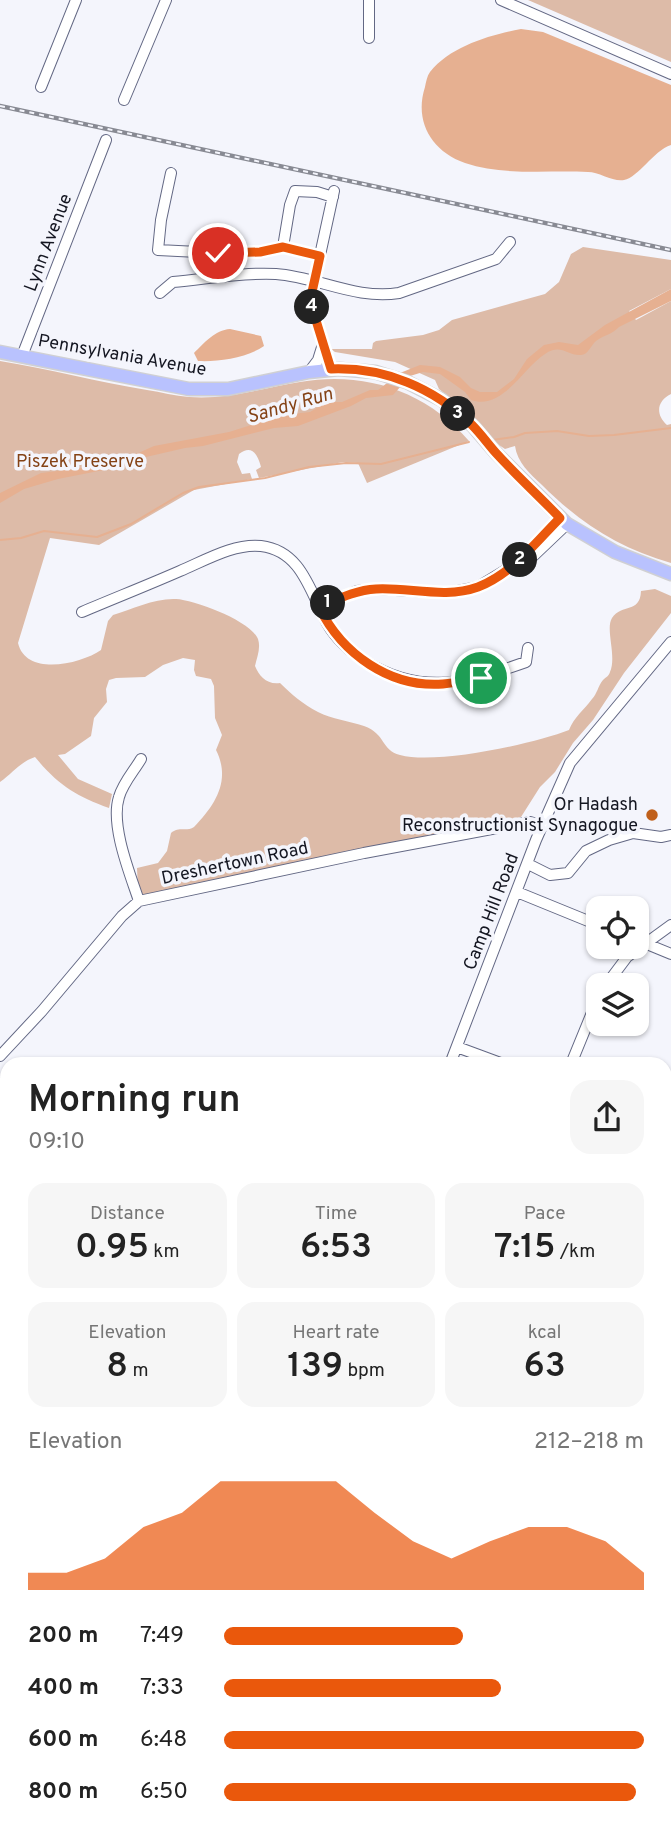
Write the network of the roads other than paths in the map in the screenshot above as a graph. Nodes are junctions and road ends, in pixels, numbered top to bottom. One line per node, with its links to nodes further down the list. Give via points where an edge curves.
1 (76, 0): 7 (street)
2 (166, 0): 8 (street)
3 (369, 0): 5 (street)
4 (501, 0): 6 (street)
5 (369, 38)
6 (671, 74)
7 (41, 87)
8 (124, 100)
9 (106, 140): 18 (street, Lynn Avenue)
10 (171, 173): 12 (street, via 159,250 260,252)
11 (510, 242): 14 (street, via 496,259 399,293 367,294)
12 (283, 247): 13 (street); 13 (street, via 295,191 333,194)
13 (320, 256): 14 (street)
14 (314, 282): 15 (street, via 263,275 173,282); 16 (street, via 310,301)
15 (160, 293)
16 (323, 344): 19 (street); 20 (street)
17 (0, 352): 18 (main road, Pennsylvania Avenue)
18 (22, 356): 20 (main road, Pennsylvania Avenue, via 201,390)
19 (331, 369): 20 (main road, Pennsylvania Avenue); 21 (main road, Pennsylvania Avenue, via 387,375 442,400)
20 (309, 372)
21 (564, 521): 22 (main road, Pennsylvania Avenue, via 615,552); 23 (street, via 516,565 478,587 448,593 358,591)
22 (671, 574)
23 (319, 607): 24 (street, via 296,565 272,548 258,546 226,552); 26 (street, via 342,643 360,658 384,673 413,682 442,684 481,678 526,662)
24 (82, 612)
25 (670, 645): 28 (street, Camp Hill Road, via 576,753)
26 (528, 648)
27 (141, 758): 34 (street, via 122,789 117,811 125,859)
28 (550, 809): 29 (street); 30 (street, Camp Hill Road)
29 (530, 822): 30 (street, Dreshertown Road); 34 (street, Dreshertown Road)
30 (543, 826): 32 (street, Camp Hill Road)
31 (671, 835): 32 (street, via 633,833 609,839 586,851 568,873 550,875)
32 (528, 864): 33 (street, Camp Hill Road)
33 (517, 892): 35 (street); 41 (street, Camp Hill Road)
34 (139, 901): 42 (street)
35 (586, 920)
36 (671, 925): 37 (street)
37 (649, 942)
38 (649, 943): 39 (street)
39 (671, 954)
40 (586, 1027): 45 (street)
41 (457, 1047): 43 (street, Camp Hill Road); 44 (street)
42 (0, 1056)
43 (453, 1057)
44 (484, 1057)
45 (574, 1057)

